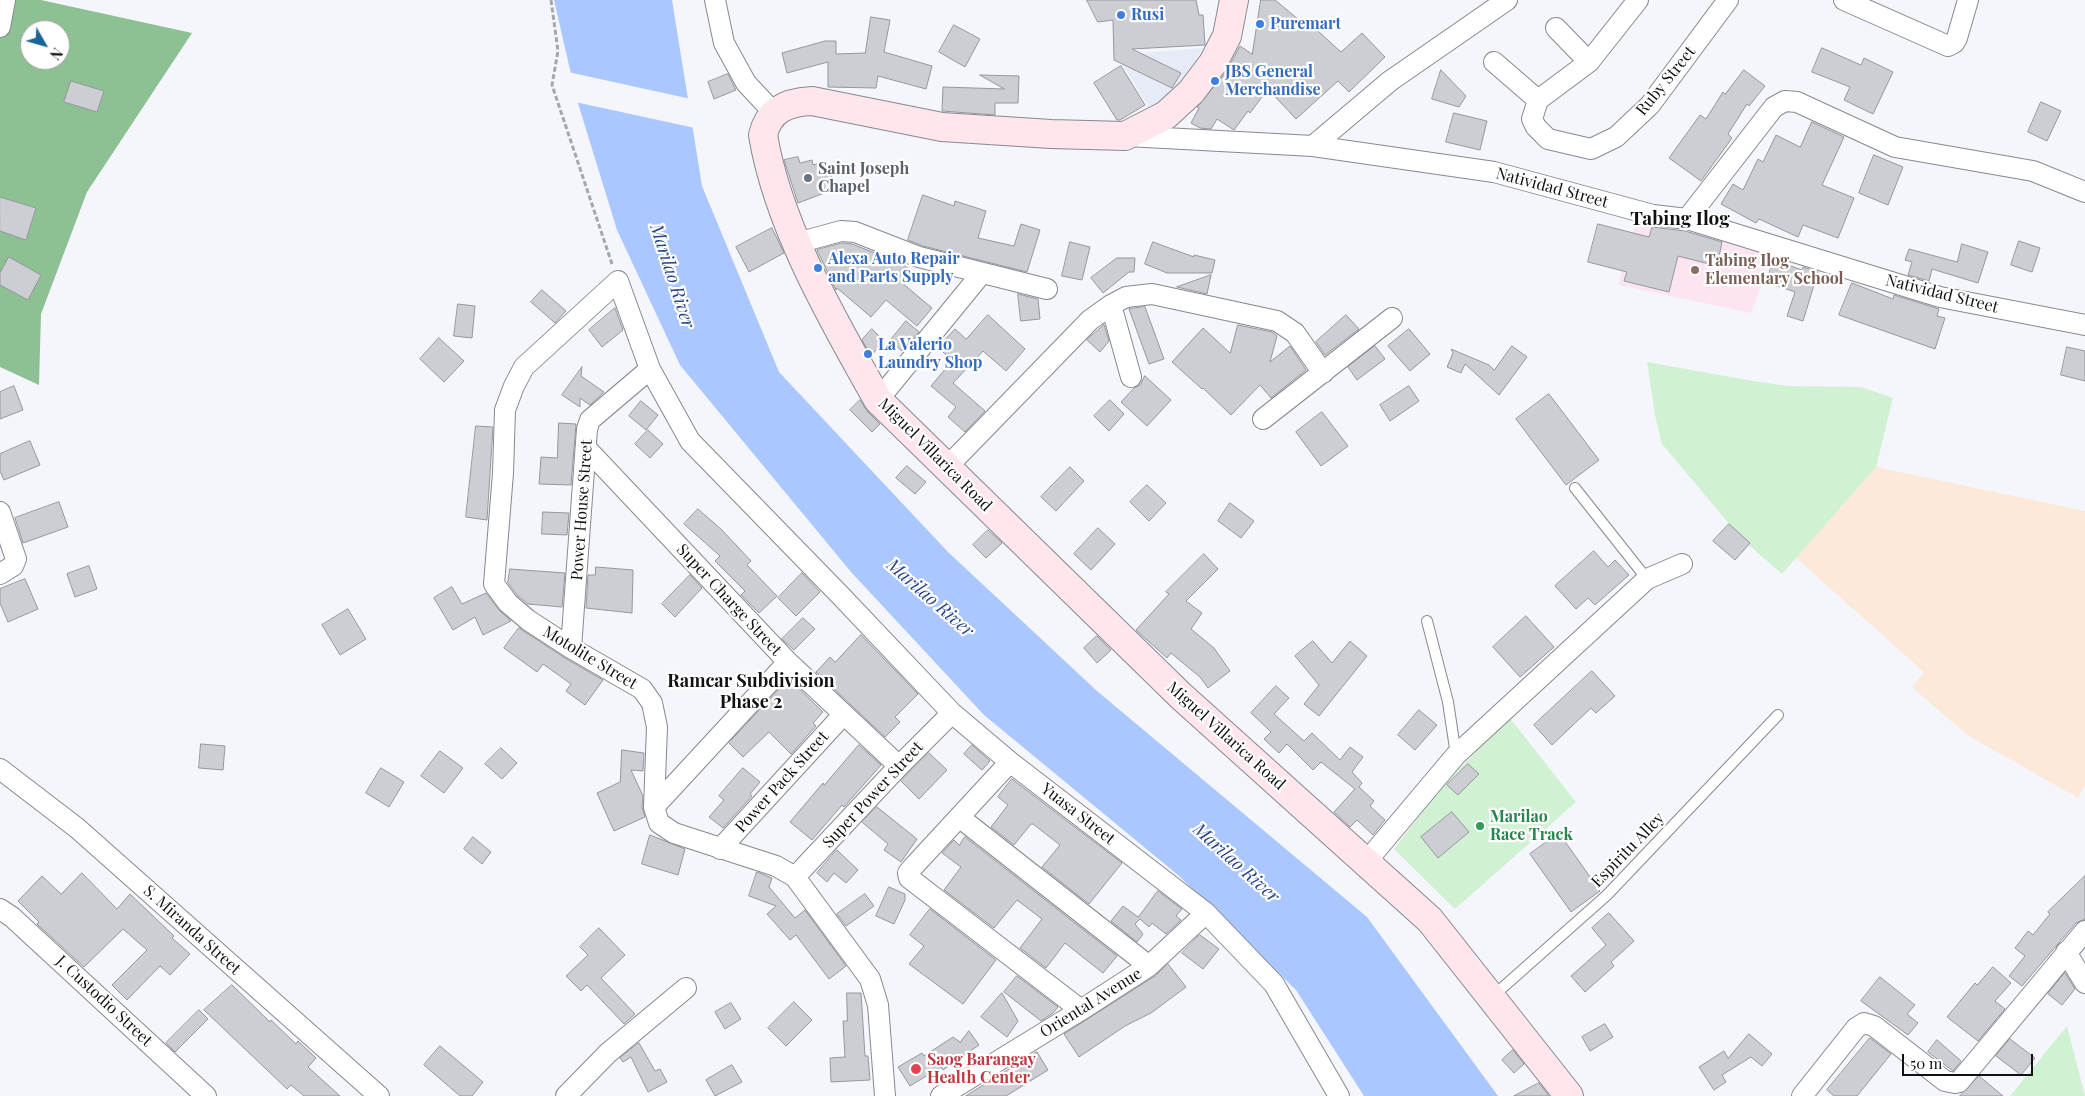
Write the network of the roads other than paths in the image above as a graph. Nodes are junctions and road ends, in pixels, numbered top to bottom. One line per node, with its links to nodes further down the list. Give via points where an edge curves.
1 (6, 0): 9 (street)
2 (715, 0): 14 (street, via 724,43 746,83)
3 (1234, 0): 15 (main road, via 1227,36 1196,86 1166,115)
4 (1507, 0): 16 (street, via 1390,81)
5 (1638, 0): 12 (street)
6 (1728, 0): 13 (street, Ruby Street, via 1650,106 1616,137 1590,149 1548,139 1532,119)
7 (1844, 0): 8 (street, via 1948,46 1957,38)
8 (1968, 0)
9 (0, 27)
10 (1556, 28): 12 (street)
11 (1494, 62): 13 (street)
12 (1589, 62): 13 (street)
13 (1538, 100)
14 (774, 113): 15 (main road, via 794,102 812,101 942,127); 19 (main road, Miguel Villarica Road, via 764,135 768,167)
15 (1124, 136): 16 (street, Natividad Street)
16 (1313, 146): 18 (street, Natividad Street, via 1494,172 1653,215)
17 (2085, 192): 18 (street, via 2033,170 1895,147 1798,102 1785,101 1774,107)
18 (1686, 219): 25 (street, Natividad Street, via 1940,297)
19 (797, 243): 20 (street, via 841,231 855,232 919,257); 29 (main road, Miguel Villarica Road, via 844,340)
20 (982, 273): 22 (street); 29 (street)
21 (618, 281): 26 (street, Yuasa Street); 39 (street, Motolite Street, via 524,367 505,410 494,584 514,609)
22 (1047, 289)
23 (1111, 305): 27 (street, via 1126,298 1152,294 1277,321 1295,333); 28 (street); 32 (street, via 1090,320)
24 (1392, 318): 27 (street)
25 (2085, 325)
26 (650, 369): 31 (street, Power House Street, via 590,420); 41 (street, Yuasa Street, via 690,441)
27 (1323, 373): 30 (street)
28 (1131, 377)
29 (878, 400): 32 (main road, Miguel Villarica Road)
30 (1263, 419)
31 (587, 448): 39 (street, Power House Street); 40 (street, Super Charge Street)
32 (947, 466): 51 (main road, Miguel Villarica Road, via 1182,696)
33 (1575, 488): 37 (lane)
34 (0, 512): 36 (street, via 16,559 13,566)
35 (1682, 564): 37 (street)
36 (0, 574)
37 (1647, 580): 44 (street)
38 (1427, 621): 44 (lane, via 1448,702)
39 (571, 648): 48 (street, Motolite Street, via 642,689 652,703 658,727)
40 (788, 662): 42 (street, Super Charge Street); 48 (street)
41 (952, 713): 45 (street, Yuasa Street); 46 (street, Super Power Street)
42 (843, 715): 46 (street, Super Charge Street); 50 (street, Power Pack Street)
43 (1778, 716): 60 (lane, Espiritu Alley, via 1607,895)
44 (1456, 755): 51 (street)
45 (1010, 762): 49 (street); 54 (street, Yuasa Street)
46 (899, 766): 52 (street, Super Power Street)
47 (0, 769): 65 (street, S. Miranda Street, via 77,828)
48 (654, 807): 50 (street, via 659,823 674,833)
49 (959, 817): 57 (street); 61 (street, via 908,873 909,878)
50 (720, 849): 52 (street, via 776,866)
51 (1366, 862): 60 (main road, Miguel Villarica Road, via 1430,920)
52 (795, 878): 66 (street, via 870,979 878,1005)
53 (0, 909): 64 (street, J. Custodio Street)
54 (1206, 913): 57 (street, Oriental Avenue); 68 (street, Yuasa Street, via 1274,984)
55 (2085, 932): 56 (street)
56 (2066, 952): 58 (street); 63 (street, via 1959,1082 1945,1081 1874,1026 1864,1023 1856,1028)
57 (1149, 966): 61 (street, Oriental Avenue)
58 (2085, 982)
59 (686, 988): 62 (street, via 608,1053)
60 (1492, 998): 69 (main road, Miguel Villarica Road)
61 (1081, 1010): 67 (street, Oriental Avenue)
62 (576, 1092)
63 (1810, 1093)
64 (206, 1096)
65 (378, 1096)
66 (886, 1096)
67 (941, 1096)
68 (1339, 1096)
69 (1569, 1096)

